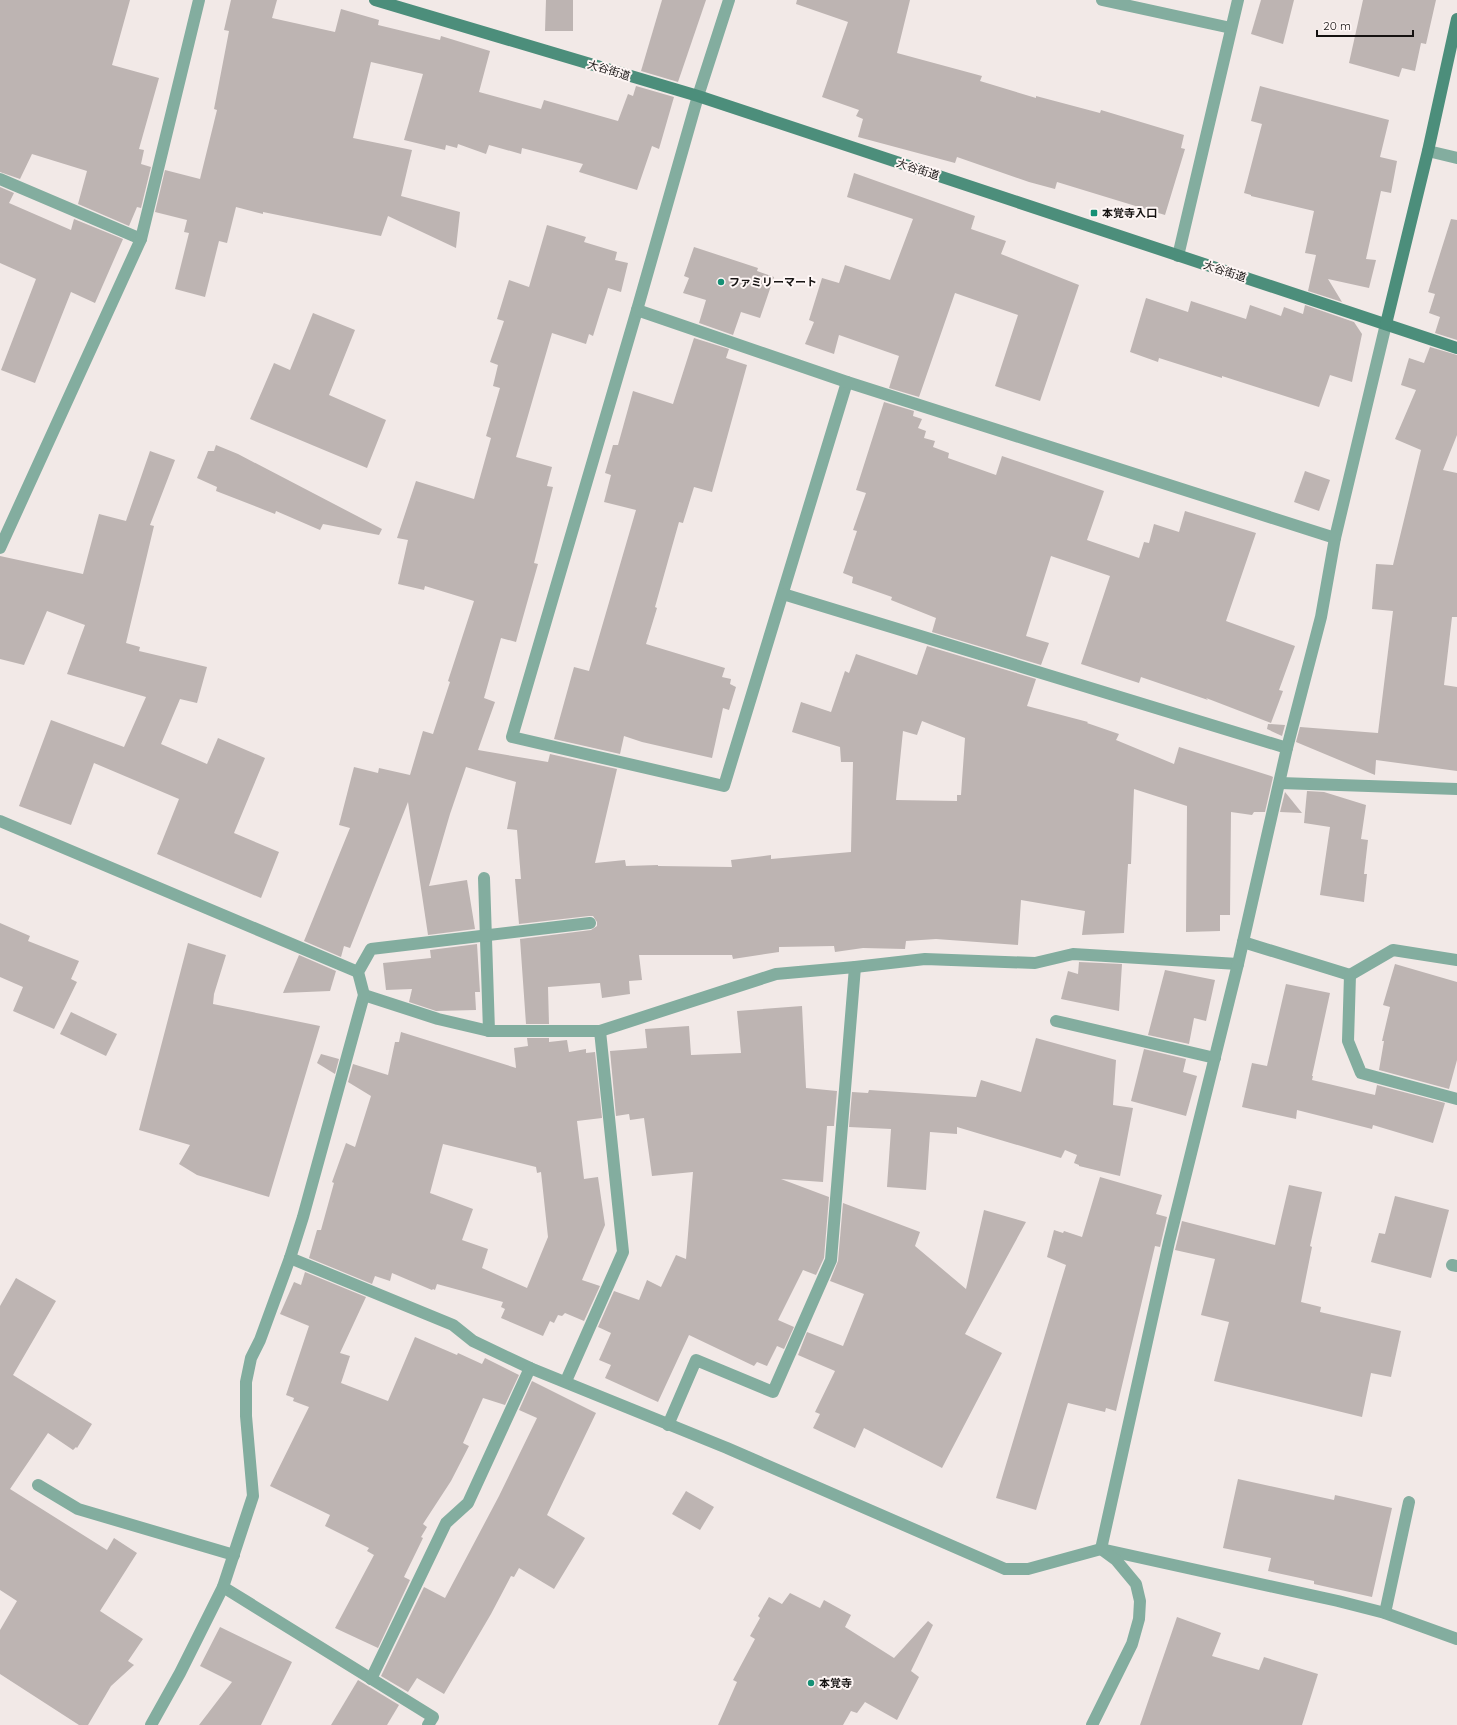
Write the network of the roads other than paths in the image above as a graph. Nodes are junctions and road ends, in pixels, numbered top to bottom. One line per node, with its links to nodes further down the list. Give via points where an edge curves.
1 (199, 0): 12 (street)
2 (375, 0): 8 (street, 大谷街道)
3 (729, 0): 8 (street)
4 (1102, 0): 7 (street)
5 (1238, 0): 7 (street)
6 (1457, 19): 9 (street)
7 (1231, 28): 13 (street)
8 (698, 96): 13 (street, 大谷街道); 14 (street)
9 (1428, 151): 10 (street); 15 (street)
10 (1457, 158)
11 (0, 179): 12 (street)
12 (141, 239): 19 (street)
13 (1178, 256): 15 (street, 大谷街道)
14 (637, 310): 17 (street); 20 (street, via 512,737 724,786)
15 (1386, 324): 16 (street, 大谷街道); 18 (street)
16 (1457, 348)
17 (847, 382): 18 (street); 20 (street)
18 (1335, 538): 21 (street, via 1321,617)
19 (0, 548)
20 (783, 594): 21 (street)
21 (1287, 748): 22 (street)
22 (1280, 783): 23 (street); 28 (street)
23 (1457, 789)
24 (0, 820): 32 (street)
25 (484, 878): 27 (street)
26 (590, 923): 27 (street)
27 (486, 936): 32 (street, via 371,949); 36 (street)
28 (1243, 942): 30 (street); 33 (street)
29 (1457, 960): 33 (street, via 1393,950)
30 (1238, 964): 31 (street, via 1073,954 1035,963 925,959); 38 (street)
31 (855, 967): 37 (street, via 776,974); 43 (street, via 831,1260 773,1392 696,1360)
32 (358, 972): 34 (street)
33 (1350, 975): 39 (street, via 1348,1041 1361,1073)
34 (364, 995): 36 (street, via 438,1019); 40 (street)
35 (1056, 1021): 38 (street)
36 (489, 1031): 37 (street)
37 (600, 1031): 42 (street, via 623,1252)
38 (1215, 1058): 46 (street, via 1169,1242)
39 (1457, 1099)
40 (290, 1258): 41 (street, via 453,1326 473,1341); 47 (street, via 251,1358 246,1382 246,1416 253,1496)
41 (530, 1368): 42 (street); 51 (street, via 468,1504 446,1523)
42 (566, 1381): 43 (street)
43 (668, 1425): 46 (street, via 728,1448 1005,1569 1028,1569)
44 (38, 1485): 47 (street, via 78,1509)
45 (1409, 1502): 49 (street)
46 (1101, 1549): 49 (street); 54 (street, via 1116,1560 1136,1584 1140,1601 1140,1619 1132,1644)
47 (234, 1555): 48 (street)
48 (223, 1587): 51 (street); 52 (street)
49 (1385, 1613): 50 (street)
50 (1457, 1639)
51 (371, 1679): 53 (street, via 433,1717)
52 (152, 1725)
53 (428, 1725)
54 (1092, 1725)

